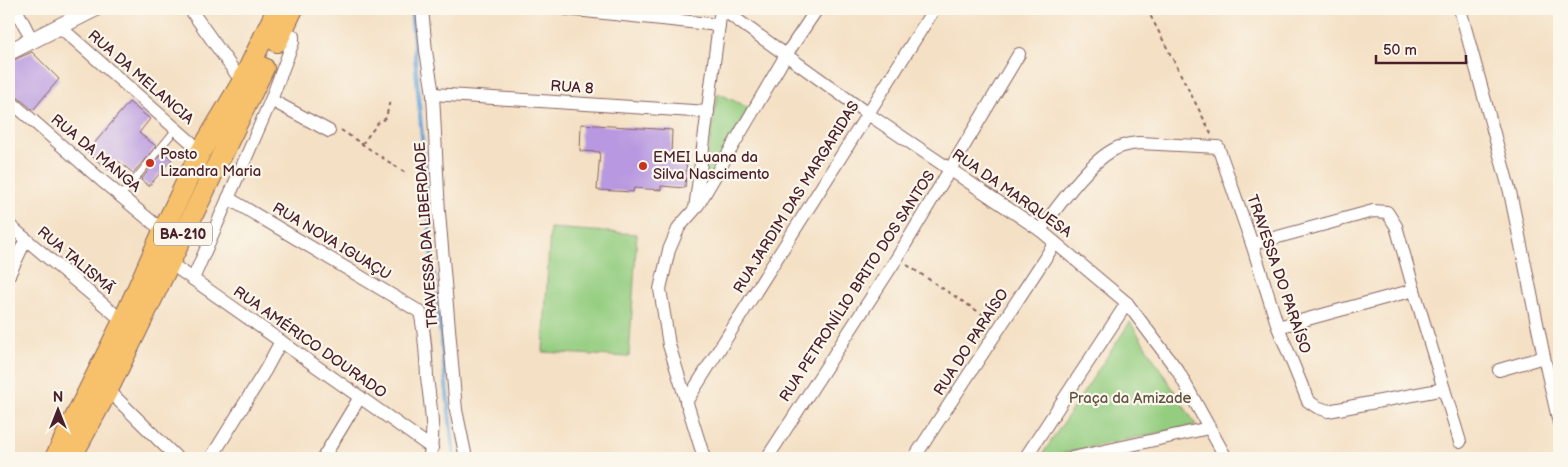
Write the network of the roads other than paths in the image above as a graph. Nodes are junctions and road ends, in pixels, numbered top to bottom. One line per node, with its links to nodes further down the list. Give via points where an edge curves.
1 (16, 9): 15 (street)
2 (94, 9): 13 (street)
3 (190, 9): 19 (street)
4 (277, 9): 19 (main road, BA-210)
5 (293, 9): 14 (main road, BA-210)
6 (422, 9): 20 (street, TRAVESSA DA LIBERDADE)
7 (566, 9): 12 (street)
8 (722, 9): 12 (street); 18 (street, RUA DA MARQUESA)
9 (817, 9): 18 (street)
10 (934, 9): 24 (street, RUA JARDIM DAS MARGARIDAS)
11 (1460, 9): 46 (street, via 1510,192)
12 (719, 25): 23 (street)
13 (59, 26): 15 (street); 25 (street, RUA DA MELANCIA)
14 (283, 29): 22 (street, via 293,39); 38 (main road, BA-210)
15 (32, 40): 16 (street)
16 (9, 52)
17 (1019, 54): 28 (street, RUA PETRONÍLIO BRITO DOS SANTOS)
18 (786, 55): 24 (street, RUA DA MARQUESA); 31 (street)
19 (242, 82): 27 (main road, BA-210)
20 (433, 94): 23 (street, RUA 8); 61 (street, TRAVESSA DA LIBERDADE, via 451,360 456,410)
21 (9, 100): 29 (street, RUA DA MANGA)
22 (271, 100): 26 (street); 30 (street)
23 (708, 112): 31 (street)
24 (868, 114): 28 (street, RUA DA MARQUESA); 51 (street, RUA JARDIM DAS MARGARIDAS)
25 (176, 129): 27 (street, RUA DA MELANCIA); 29 (lane)
26 (329, 131)
27 (201, 152): 34 (main road, BA-210)
28 (951, 169): 33 (street, RUA DA MARQUESA); 63 (street, RUA PETRONÍLIO BRITO DOS SANTOS)
29 (121, 196): 34 (street, RUA DA MANGA)
30 (228, 198): 40 (street); 55 (street, RUA NOVA IGUAÇU, via 420,312 426,346)
31 (696, 209): 51 (street, via 679,227 669,250 660,289 669,345)
32 (9, 225): 35 (street, RUA TALISMÃ)
33 (1040, 230): 36 (street, RUA DA MARQUESA); 37 (street, TRAVESSA DO PARAÍSO, via 1087,173 1112,150 1139,143 1218,147)
34 (163, 231): 43 (main road, BA-210)
35 (26, 239): 39 (street); 43 (street, RUA TALISMÃ)
36 (1055, 243): 42 (street, RUA DA MARQUESA); 64 (street, RUA DO PARAÍSO)
37 (1252, 244): 41 (street, via 1381,210 1388,212 1396,226); 44 (street, TRAVESSA DO PARAÍSO)
38 (170, 263): 40 (street, RUA AMÉRICO DOURADO); 49 (main road, BA-210)
39 (9, 274)
40 (192, 279): 45 (street, RUA AMÉRICO DOURADO)
41 (1414, 290): 44 (street); 48 (street)
42 (1128, 303): 53 (street, RUA DA MARQUESA, via 1178,371); 65 (street)
43 (123, 321): 56 (main road, BA-210)
44 (1278, 327): 48 (street, TRAVESSA DO PARAÍSO, via 1308,401 1317,407 1328,411)
45 (281, 341): 50 (street, RUA AMÉRICO DOURADO); 59 (street)
46 (1544, 357): 47 (street); 52 (street)
47 (1499, 370)
48 (1444, 389): 54 (street)
49 (108, 390): 57 (main road, BA-210); 58 (street)
50 (360, 397): 55 (street, RUA AMÉRICO DOURADO); 60 (street)
51 (686, 402): 62 (street)
52 (1559, 423)
53 (1209, 428): 66 (street); 67 (street, RUA DA MARQUESA)
54 (1460, 442)
55 (430, 453)
56 (54, 458)
57 (71, 458)
58 (177, 458)
59 (211, 458)
60 (323, 458)
61 (466, 458)
62 (704, 458)
63 (767, 458)
64 (914, 458)
65 (1025, 458)
66 (1072, 458)
67 (1226, 458)

